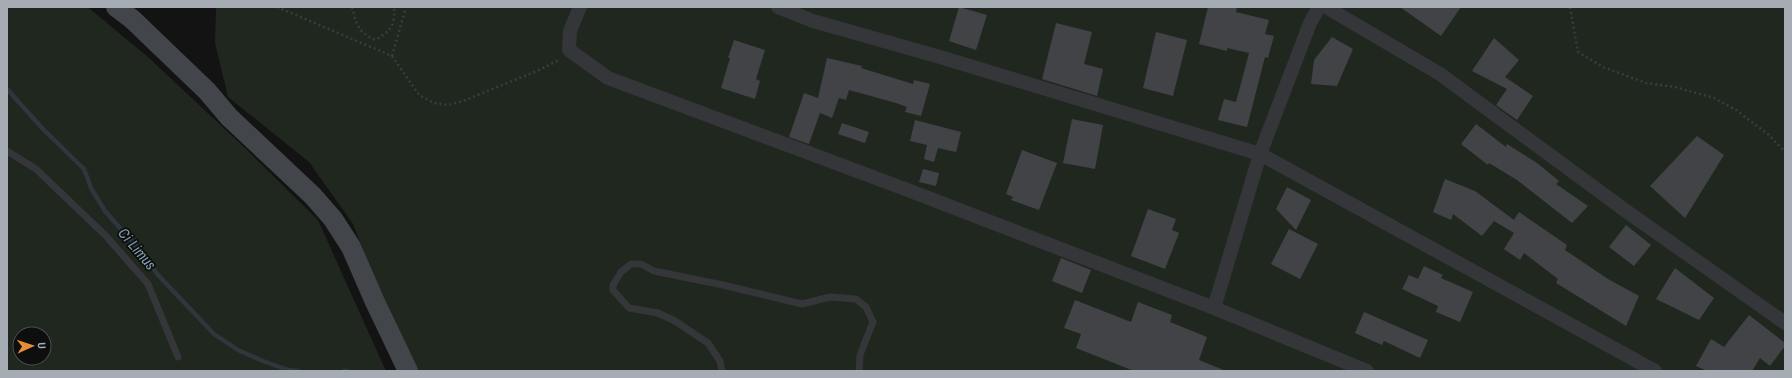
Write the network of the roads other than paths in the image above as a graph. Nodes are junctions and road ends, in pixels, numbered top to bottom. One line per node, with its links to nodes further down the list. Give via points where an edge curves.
1 (116, 7): 11 (street, via 132,19 207,91 229,117 313,196 333,219 351,247)
2 (580, 7): 8 (street, via 570,31 569,50 608,78)
3 (778, 7): 7 (street, via 812,21)
4 (1319, 7): 7 (street, via 1310,23)
5 (1326, 7): 9 (street, via 1440,74)
6 (7, 151): 10 (lane, via 36,169 106,236 148,284)
7 (1260, 154): 8 (street); 15 (street)
8 (1214, 308): 14 (street)
9 (1785, 324)
10 (178, 357)
11 (408, 371)
12 (722, 371): 13 (lane, via 720,361 708,342 658,313 629,308 613,290 613,284 621,272 631,264 641,264 654,271 802,304 830,297 856,300 866,307 873,322 860,355)
13 (859, 371)
14 (1367, 371)
15 (1655, 371)

